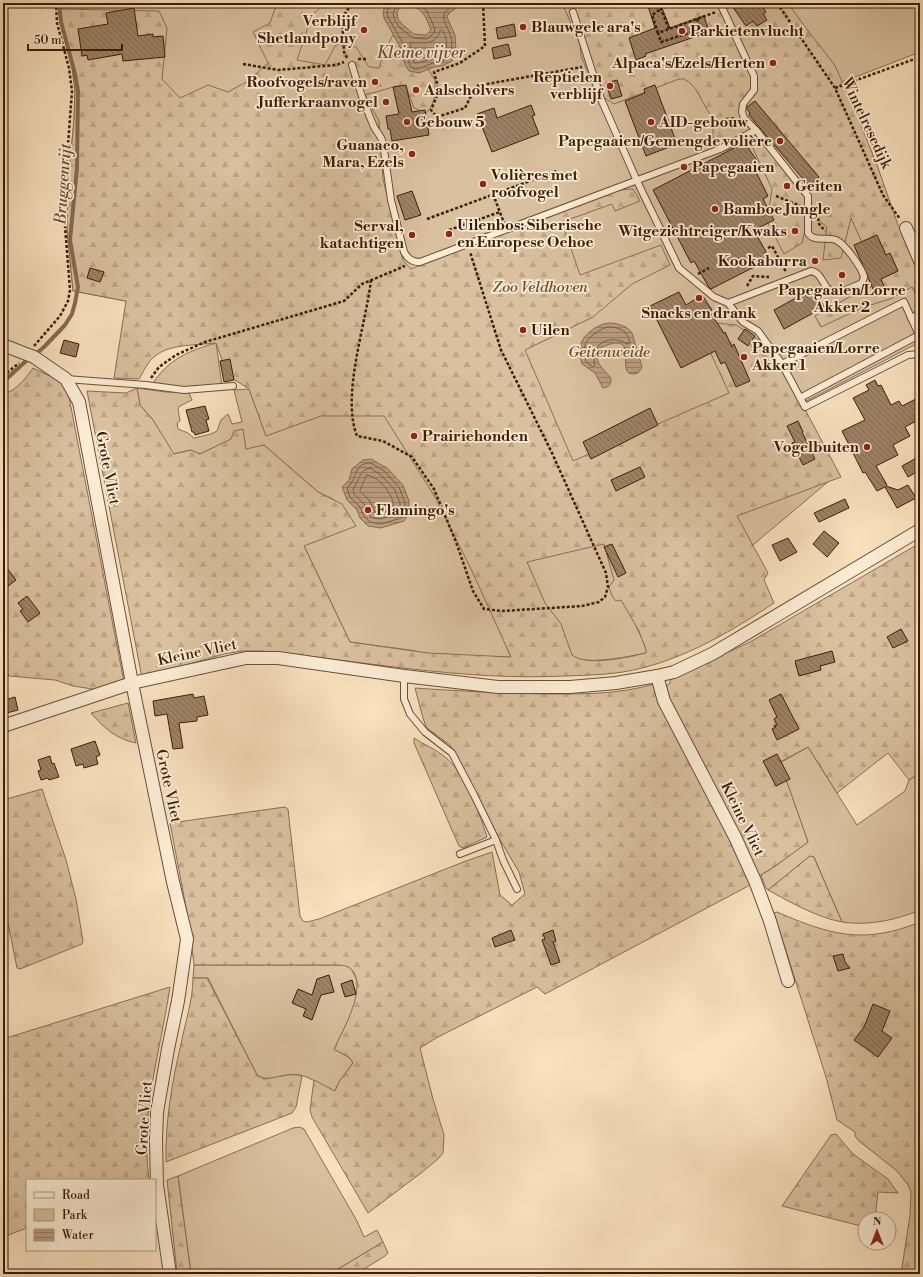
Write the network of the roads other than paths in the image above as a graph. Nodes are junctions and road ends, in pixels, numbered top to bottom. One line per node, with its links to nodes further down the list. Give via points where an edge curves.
1 (718, 5): 4 (lane, via 754,76 754,90 743,104 742,112 744,118)
2 (573, 12): 5 (lane, via 601,99)
3 (350, 62): 5 (lane, via 375,130 381,135 391,200 404,252 407,258 414,262 420,262)
4 (756, 130): 5 (lane, via 720,149); 8 (lane, via 808,196 810,236 814,239 829,238 838,241 857,262 864,278 862,283 834,292 827,288 819,274 812,271)
5 (637, 181): 8 (lane, via 679,268 714,297)
6 (906, 228): 7 (street)
7 (920, 261)
8 (728, 303): 13 (lane, via 743,322 758,331)
9 (920, 313): 10 (lane)
10 (911, 318): 13 (lane, via 904,302); 16 (lane, via 919,335)
11 (3, 345): 14 (street, Grote Vliet, via 34,357)
12 (920, 354): 16 (lane, via 908,355 805,406)
13 (782, 364): 16 (lane)
14 (66, 379): 15 (lane, via 146,384 184,390); 20 (street, Grote Vliet, via 79,402)
15 (233, 386)
16 (800, 398)
17 (920, 530): 19 (street, Kleine Vliet, via 712,654 674,672)
18 (404, 676): 19 (street, Kleine Vliet, via 498,686 570,686 616,683); 20 (street, Kleine Vliet, via 278,658 246,658); 22 (lane, via 404,699 410,714 425,732 452,753)
19 (657, 676): 25 (street, Kleine Vliet, via 664,701 736,837 755,881)
20 (132, 683): 21 (street, Kleine Vliet); 26 (street, Grote Vliet, via 187,939 157,1112 157,1185)
21 (3, 726)
22 (496, 840): 23 (lane); 24 (lane)
23 (460, 854)
24 (517, 889)
25 (788, 981)
26 (170, 1274)

